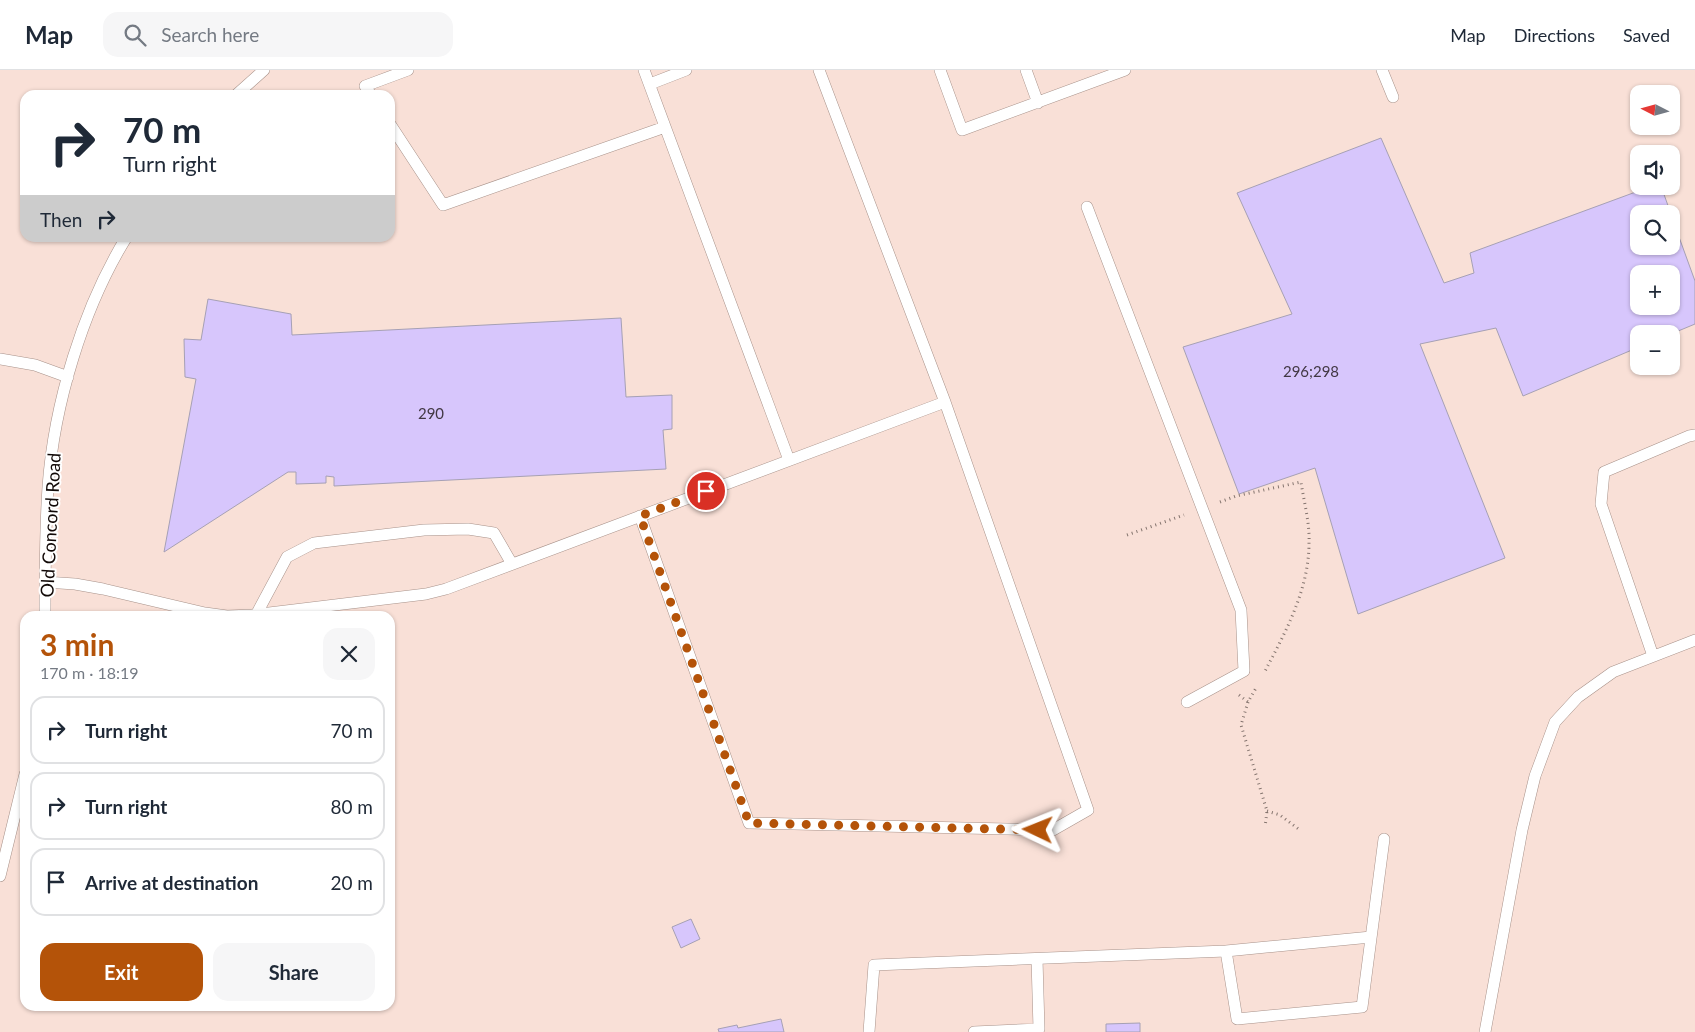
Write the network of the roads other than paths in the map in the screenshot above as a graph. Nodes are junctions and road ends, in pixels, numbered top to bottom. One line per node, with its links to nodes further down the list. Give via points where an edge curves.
1 (264, 70): 11 (lane)
2 (408, 70): 12 (lane, via 365,86)
3 (644, 70): 10 (lane)
4 (686, 70): 10 (lane)
5 (819, 70): 21 (lane)
6 (940, 70): 14 (lane, via 962,130)
7 (1026, 70): 14 (lane)
8 (1126, 70): 14 (lane)
9 (1382, 70): 13 (lane)
10 (650, 84): 15 (lane)
11 (242, 90)
12 (368, 90)
13 (1393, 97)
14 (1038, 103)
15 (665, 128): 16 (lane, via 443,205); 23 (lane)
16 (395, 132)
17 (1087, 207): 33 (lane, via 1241,610 1244,670)
18 (124, 242): 20 (lane, Old Concord Road, via 97,290)
19 (5, 359): 20 (lane)
20 (68, 377): 26 (lane, Old Concord Road, via 48,486)
21 (945, 402): 23 (lane); 24 (lane, via 1088,810 1053,830 749,823)
22 (1695, 435): 32 (lane, via 1604,472 1601,504)
23 (789, 460): 24 (lane)
24 (640, 516): 25 (lane)
25 (512, 564): 29 (lane, via 494,533 468,529 424,530 314,543 287,557); 30 (lane, via 426,594)
26 (45, 582): 27 (lane, Old Concord Road); 28 (lane, via 103,589)
27 (45, 611)
28 (196, 611)
29 (258, 611)
30 (288, 611)
31 (1695, 640): 32 (lane)
32 (1653, 656): 42 (lane, via 1613,672 1578,697 1555,722 1522,830)
33 (1187, 702)
34 (20, 794): 36 (lane)
35 (1384, 839): 37 (lane)
36 (0, 876)
37 (1371, 937): 38 (lane); 38 (lane, via 1362,1007 1237,1019)
38 (1226, 951): 39 (lane)
39 (1037, 959): 40 (lane, via 874,966); 41 (lane, via 1039,1029)
40 (869, 1032)
41 (974, 1032)
42 (1485, 1032)

